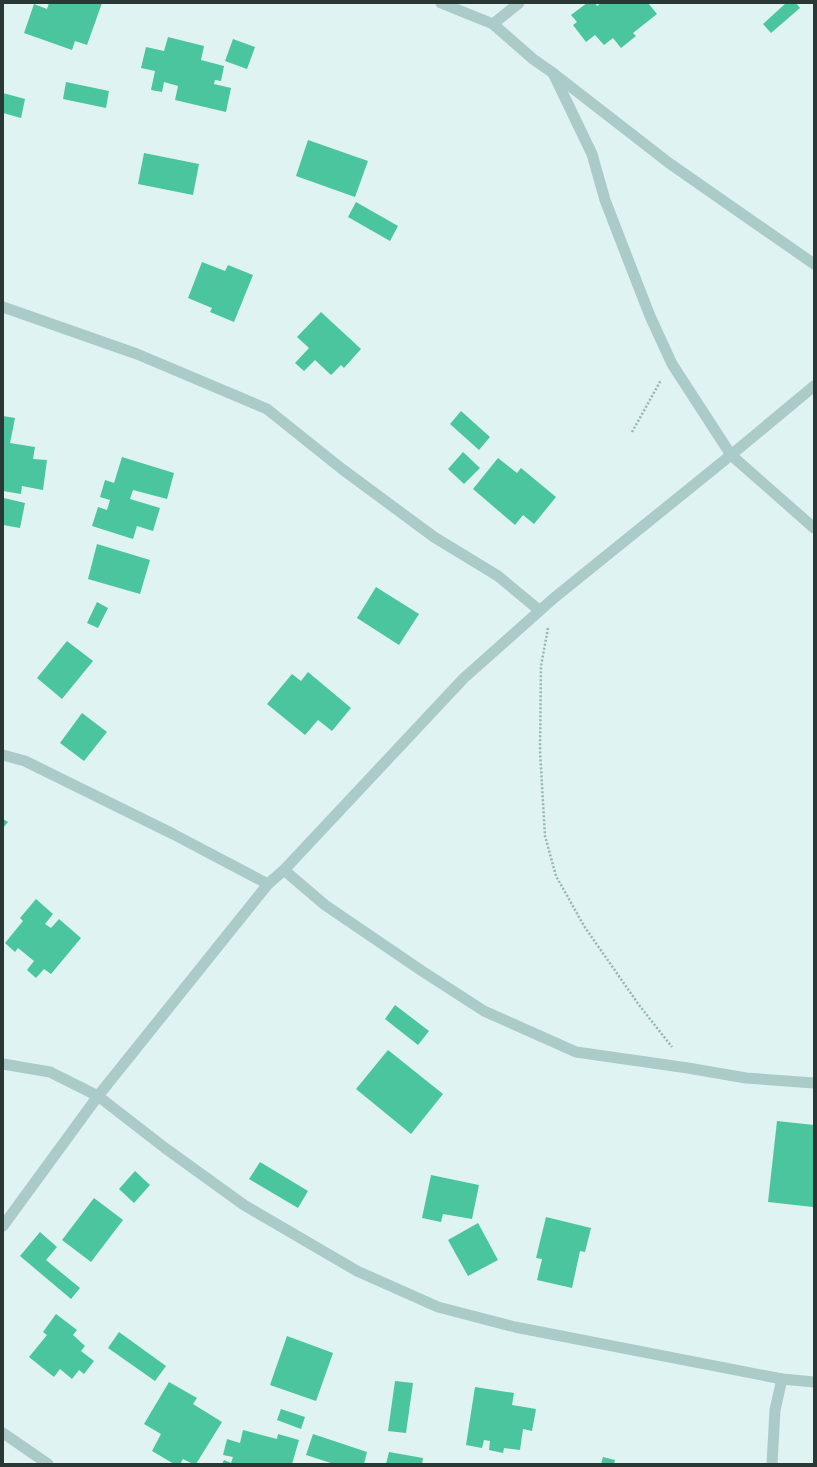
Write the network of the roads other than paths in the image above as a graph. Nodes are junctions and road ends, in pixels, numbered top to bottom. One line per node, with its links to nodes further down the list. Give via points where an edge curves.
1 (441, 3): 3 (street)
2 (519, 3): 3 (street)
3 (493, 24): 4 (street, via 533,60)
4 (553, 73): 5 (street, via 669,163); 8 (street, via 592,154 627,257 672,364)
5 (814, 264)
6 (3, 307): 10 (street, via 137,354 267,410 434,537 498,576)
7 (814, 386): 8 (street)
8 (731, 455): 9 (street); 10 (street)
9 (814, 528)
10 (539, 610): 12 (street, via 464,678)
11 (3, 755): 13 (street, via 25,761)
12 (284, 870): 13 (street); 15 (street, via 325,904 484,1011 576,1052 746,1078)
13 (268, 884): 16 (street)
14 (3, 1064): 16 (street, via 50,1072)
15 (814, 1083)
16 (98, 1096): 17 (street); 18 (street, via 244,1205 357,1271 438,1307 515,1327)
17 (4, 1223)
18 (782, 1379): 19 (street); 22 (street, via 775,1410)
19 (814, 1382)
20 (3, 1433): 21 (street)
21 (48, 1464)
22 (772, 1464)

